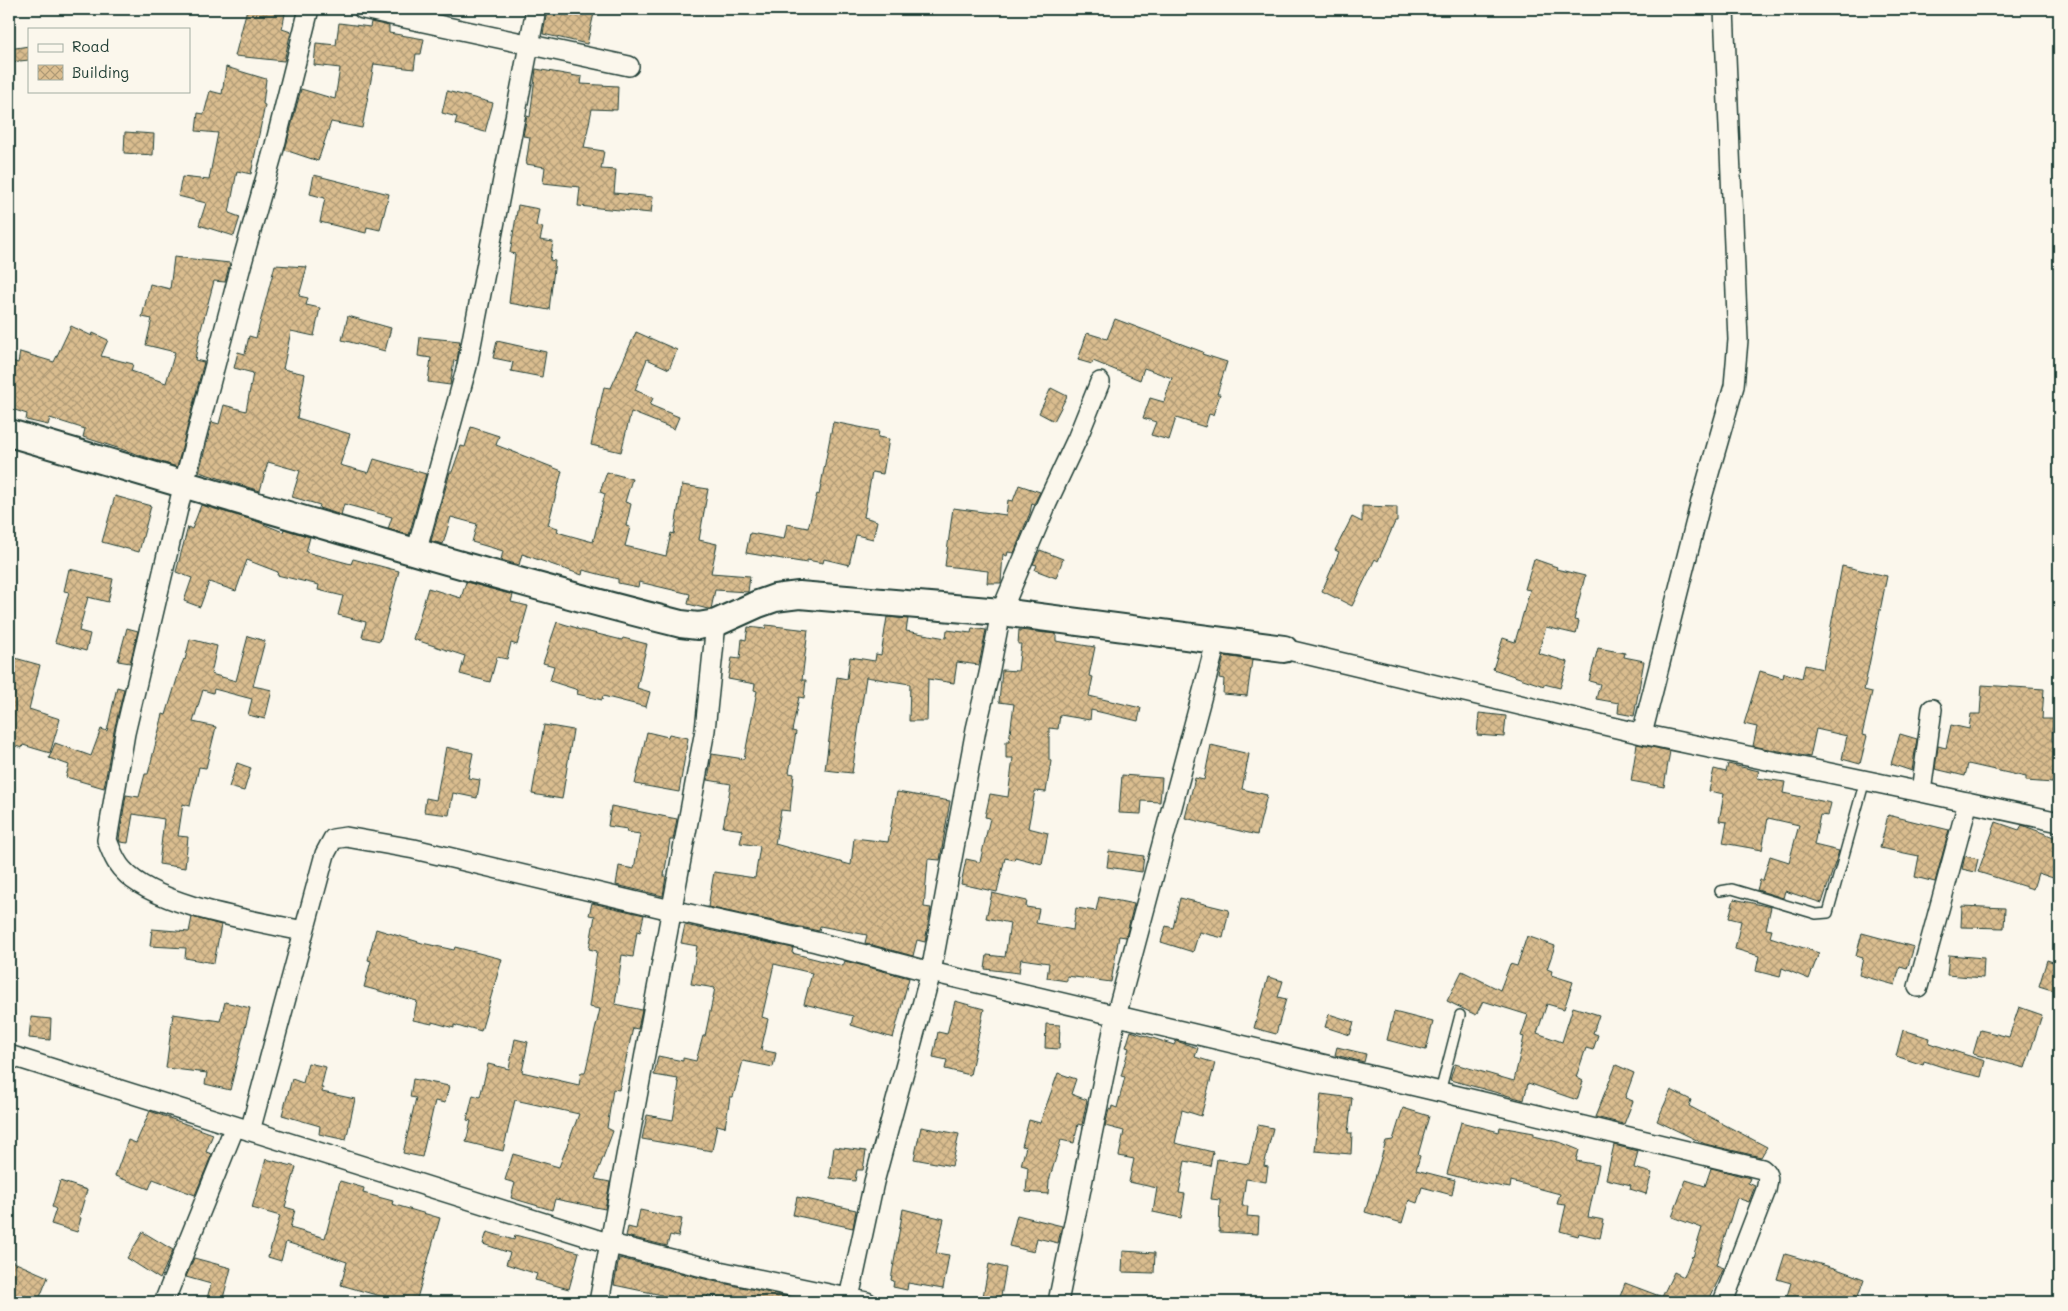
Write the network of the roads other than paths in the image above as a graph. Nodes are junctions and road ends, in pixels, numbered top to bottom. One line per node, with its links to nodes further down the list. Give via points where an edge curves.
1 (309, 9): 9 (street)
2 (363, 9): 5 (street)
3 (536, 9): 5 (street)
4 (1724, 9): 16 (street, via 1738,340 1734,386 1701,501)
5 (529, 45): 6 (street); 10 (street, via 468,366)
6 (630, 66)
7 (1100, 382): 11 (street)
8 (9, 433): 9 (street)
9 (184, 484): 10 (street); 23 (street, via 125,734 107,840 123,871 157,894 232,916)
10 (416, 553): 12 (street, via 681,624)
11 (1001, 612): 12 (street, via 799,595 775,598); 13 (street); 24 (street)
12 (716, 623): 22 (street, via 705,730)
13 (1217, 639): 14 (street); 27 (street)
14 (1284, 649): 16 (street)
15 (1932, 709): 18 (street)
16 (1642, 734): 17 (street)
17 (1865, 780): 18 (street); 21 (lane, via 1828,912 1816,914 1732,889)
18 (1921, 792): 19 (street)
19 (1968, 802): 20 (street); 25 (street)
20 (2059, 822)
21 (1720, 892)
22 (671, 910): 23 (street, via 414,849 346,837 333,838 325,854); 24 (street, via 816,942); 31 (street)
23 (303, 931): 30 (street)
24 (931, 972): 27 (street); 32 (street, via 874,1182)
25 (1918, 987)
26 (1460, 1015): 29 (lane)
27 (1116, 1016): 29 (street); 36 (street)
28 (9, 1055): 30 (street)
29 (1440, 1092): 37 (street, via 1762,1169 1768,1182 1766,1190)
30 (242, 1129): 31 (street); 33 (street)
31 (611, 1244): 32 (street); 34 (street)
32 (849, 1298): 35 (street)
33 (164, 1302)
34 (599, 1302)
35 (867, 1302)
36 (1058, 1302)
37 (1723, 1302)

